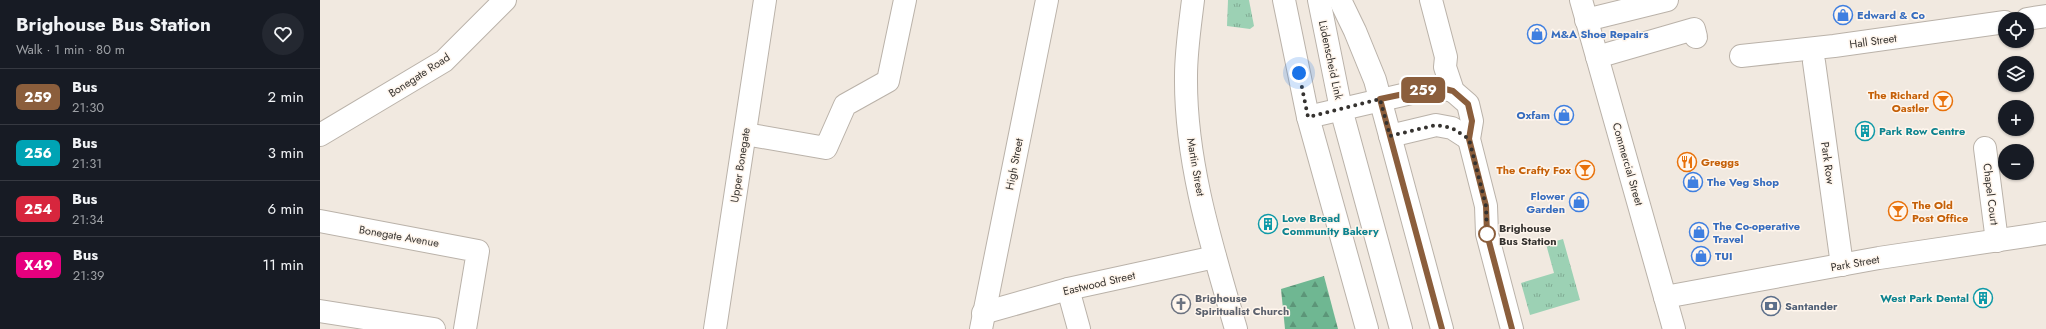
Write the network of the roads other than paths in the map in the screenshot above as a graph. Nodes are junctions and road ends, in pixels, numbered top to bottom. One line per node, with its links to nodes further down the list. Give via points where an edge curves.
1 (505, 0): 23 (street, Bonegate Road, via 444,62)
2 (765, 0): 24 (street, Upper Bonegate)
3 (905, 0): 24 (street, via 888,81 845,105 826,148)
4 (1047, 0): 36 (street, High Street)
5 (1194, 0): 31 (street, Martin Street, via 1186,75 1187,114 1199,188)
6 (1284, 0): 22 (street)
7 (1319, 0): 21 (street, Lüdenscheid Link)
8 (1340, 0): 20 (street, via 1355,31)
9 (1431, 0): 19 (street, via 1446,57 1445,67)
10 (1667, 0): 11 (street)
11 (1584, 10): 17 (street, Commercial Street)
12 (2046, 16): 13 (street)
13 (2034, 18)
14 (1998, 23): 16 (street, Hall Street)
15 (1696, 37): 17 (street, via 1694,29)
16 (1741, 56)
17 (1597, 57): 34 (street, Commercial Street)
18 (1814, 62): 32 (street, Park Row)
19 (1453, 91): 20 (street, via 1437,87); 26 (street, via 1468,104 1472,121)
20 (1380, 99): 21 (street); 25 (street)
21 (1341, 109): 22 (street); 43 (street, Lüdenscheid Link)
22 (1308, 117): 42 (street)
23 (320, 134)
24 (745, 134): 39 (street, Upper Bonegate)
25 (1390, 136): 26 (street, via 1436,125 1452,128); 44 (street)
26 (1469, 139): 45 (street, via 1486,206 1490,248)
27 (1985, 148): 30 (street, Chapel Court)
28 (320, 222): 38 (street, Bonegate Avenue, via 478,251)
29 (2046, 234): 30 (street, Park Street)
30 (1997, 241): 32 (street, Park Street)
31 (1215, 257): 33 (street, Eastwood Street); 41 (street, Martin Street)
32 (1842, 264): 34 (street, Park Street)
33 (1068, 289): 36 (street, Eastwood Street); 40 (street)
34 (1665, 297): 46 (street, Commercial Street)
35 (320, 311): 37 (street)
36 (982, 321)
37 (434, 329)
38 (465, 329)
39 (715, 329)
40 (1079, 329)
41 (1236, 329)
42 (1367, 329)
43 (1401, 329)
44 (1442, 329)
45 (1512, 329)
46 (1674, 329)

